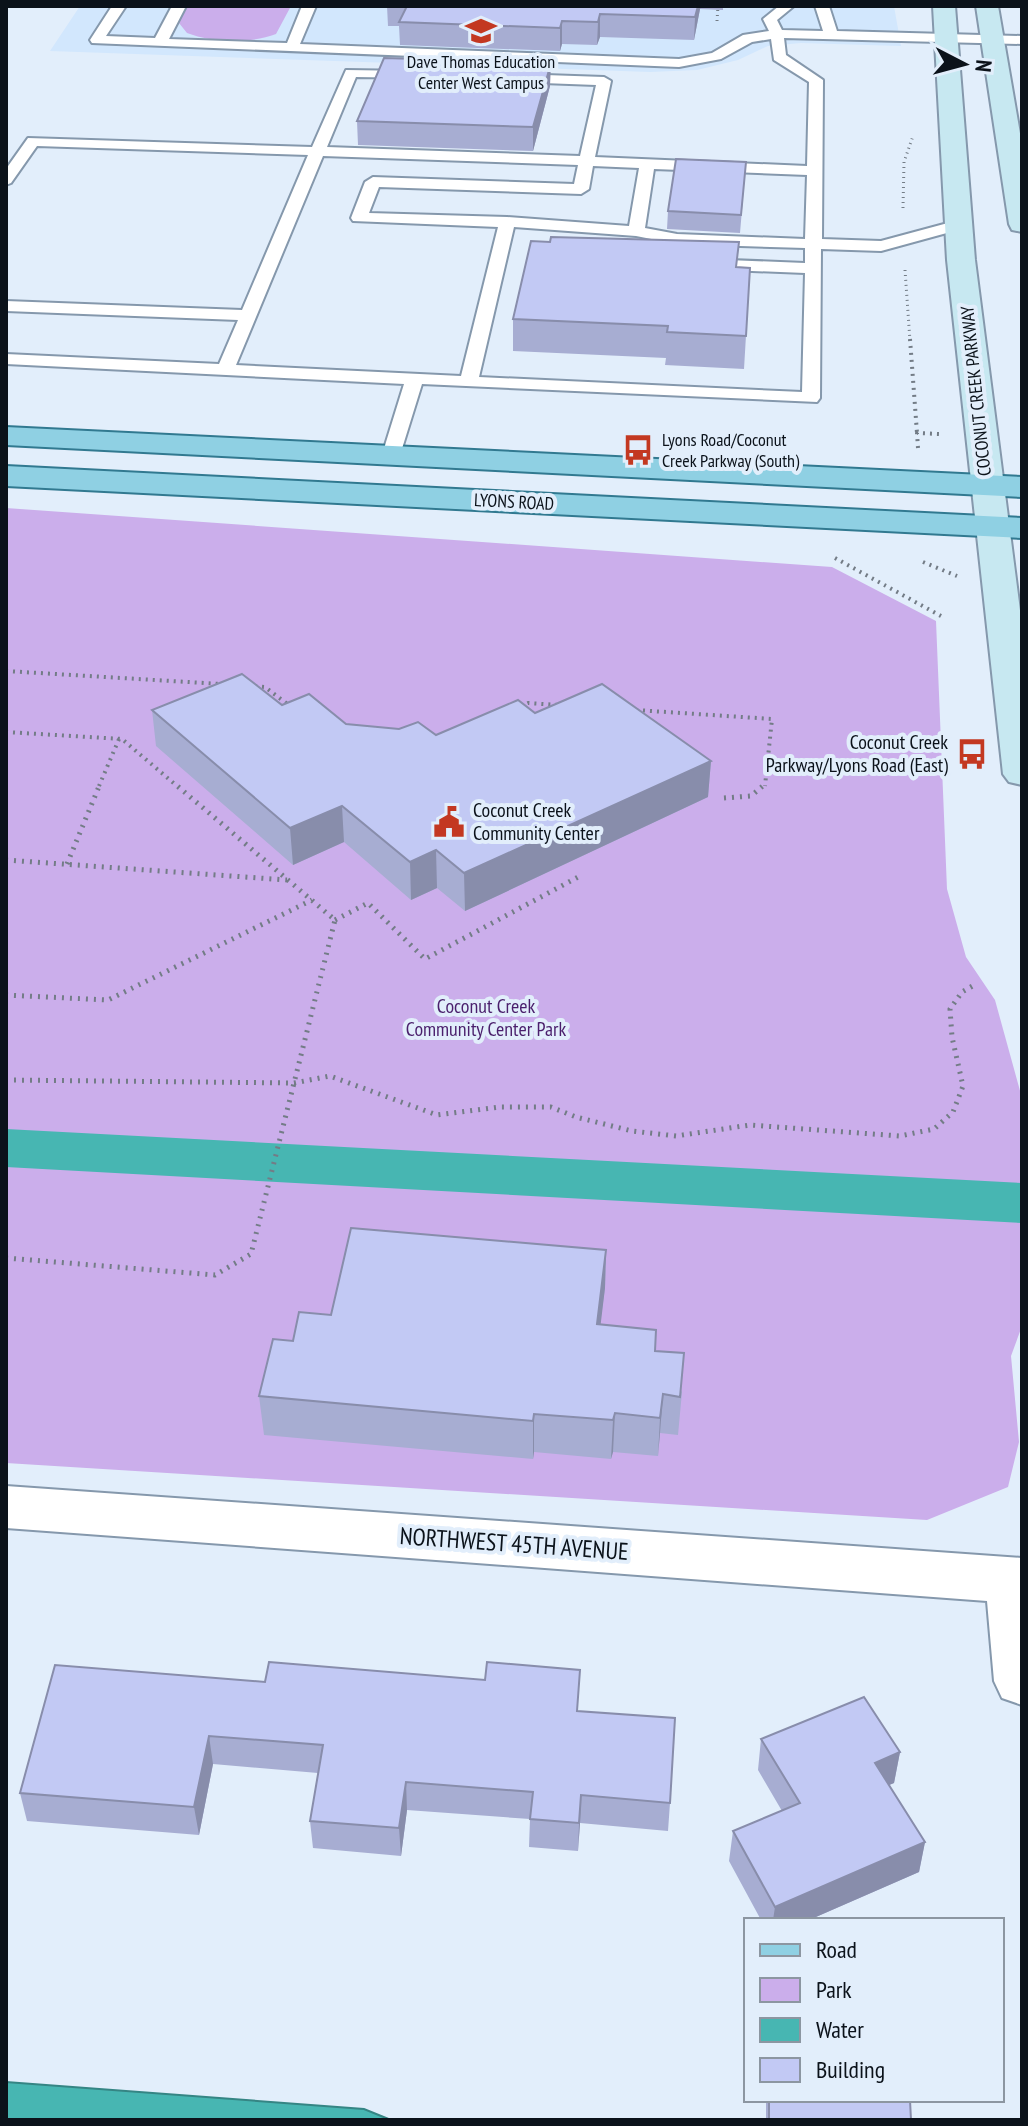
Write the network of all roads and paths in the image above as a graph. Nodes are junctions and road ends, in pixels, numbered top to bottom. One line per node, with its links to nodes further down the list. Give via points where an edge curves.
1 (119, 6): 15 (lane, via 97,40)
2 (179, 6): 15 (lane)
3 (309, 6): 16 (lane)
4 (787, 6): 10 (lane, via 770,19)
5 (822, 6): 11 (lane)
6 (944, 6): 12 (main road, COCONUT CREEK PARKWAY)
7 (987, 6): 13 (main road)
8 (709, 8): 9 (path)
9 (718, 8)
10 (777, 34): 11 (lane); 16 (lane, via 748,38 716,56 679,63); 22 (lane, via 779,57 816,80)
11 (831, 35): 12 (lane)
12 (947, 36): 13 (lane); 27 (main road, COCONUT CREEK PARKWAY)
13 (992, 39): 14 (lane); 26 (main road)
14 (1022, 40)
15 (160, 42): 16 (lane)
16 (292, 47)
17 (430, 76): 19 (lane, via 351,73)
18 (493, 78): 20 (lane, via 604,81)
19 (318, 150): 20 (lane); 23 (lane, via 33,141); 33 (lane)
20 (586, 161): 21 (lane); 24 (lane)
21 (647, 164): 22 (lane); 28 (lane)
22 (814, 171): 29 (lane)
23 (6, 180)
24 (578, 208): 25 (lane); 25 (lane, via 373,182 359,218); 28 (lane)
25 (507, 222): 37 (lane, via 505,258)
26 (1022, 224)
27 (959, 225): 29 (lane, via 881,246); 41 (main road, COCONUT CREEK PARKWAY)
28 (636, 231): 29 (lane, via 677,245)
29 (813, 243): 31 (lane)
30 (690, 263): 31 (lane)
31 (813, 268): 37 (lane, via 811,398)
32 (6, 306): 33 (lane)
33 (246, 315): 35 (lane)
34 (6, 359): 35 (lane)
35 (225, 370): 36 (lane)
36 (414, 380): 37 (lane); 39 (lane)
37 (469, 381)
38 (6, 436): 39 (main road)
39 (391, 455): 41 (main road)
40 (6, 476): 43 (main road, LYONS ROAD)
41 (986, 485): 42 (main road); 43 (main road, COCONUT CREEK PARKWAY)
42 (1022, 487)
43 (1006, 527): 55 (main road, COCONUT CREEK PARKWAY)
44 (835, 558): 45 (path)
45 (941, 616)
46 (6, 671): 47 (path)
47 (235, 685)
48 (250, 686): 52 (path, via 265,687)
49 (559, 705): 50 (path, via 528,703)
50 (515, 708)
51 (635, 710): 56 (path, via 772,719 765,786 751,796)
52 (299, 713)
53 (6, 732): 54 (path)
54 (119, 739): 58 (path); 60 (path)
55 (1022, 774)
56 (724, 798)
57 (6, 860): 58 (path)
58 (67, 864): 60 (path)
59 (580, 876): 62 (path, via 425,959 368,903)
60 (287, 880): 61 (path)
61 (312, 900): 62 (path); 64 (path, via 108,1000)
62 (335, 920): 66 (path)
63 (976, 984): 66 (path, via 950,1009 963,1086 953,1112 934,1129 900,1136 750,1125 676,1136 632,1131 551,1107 437,1115 330,1076)
64 (6, 995)
65 (6, 1080): 66 (path)
66 (294, 1083): 67 (path, via 251,1254 215,1275)
67 (6, 1258)
68 (6, 1507): 69 (street, NORTHWEST 45TH AVENUE)
69 (1018, 1580): 70 (street)
70 (1022, 1681)

